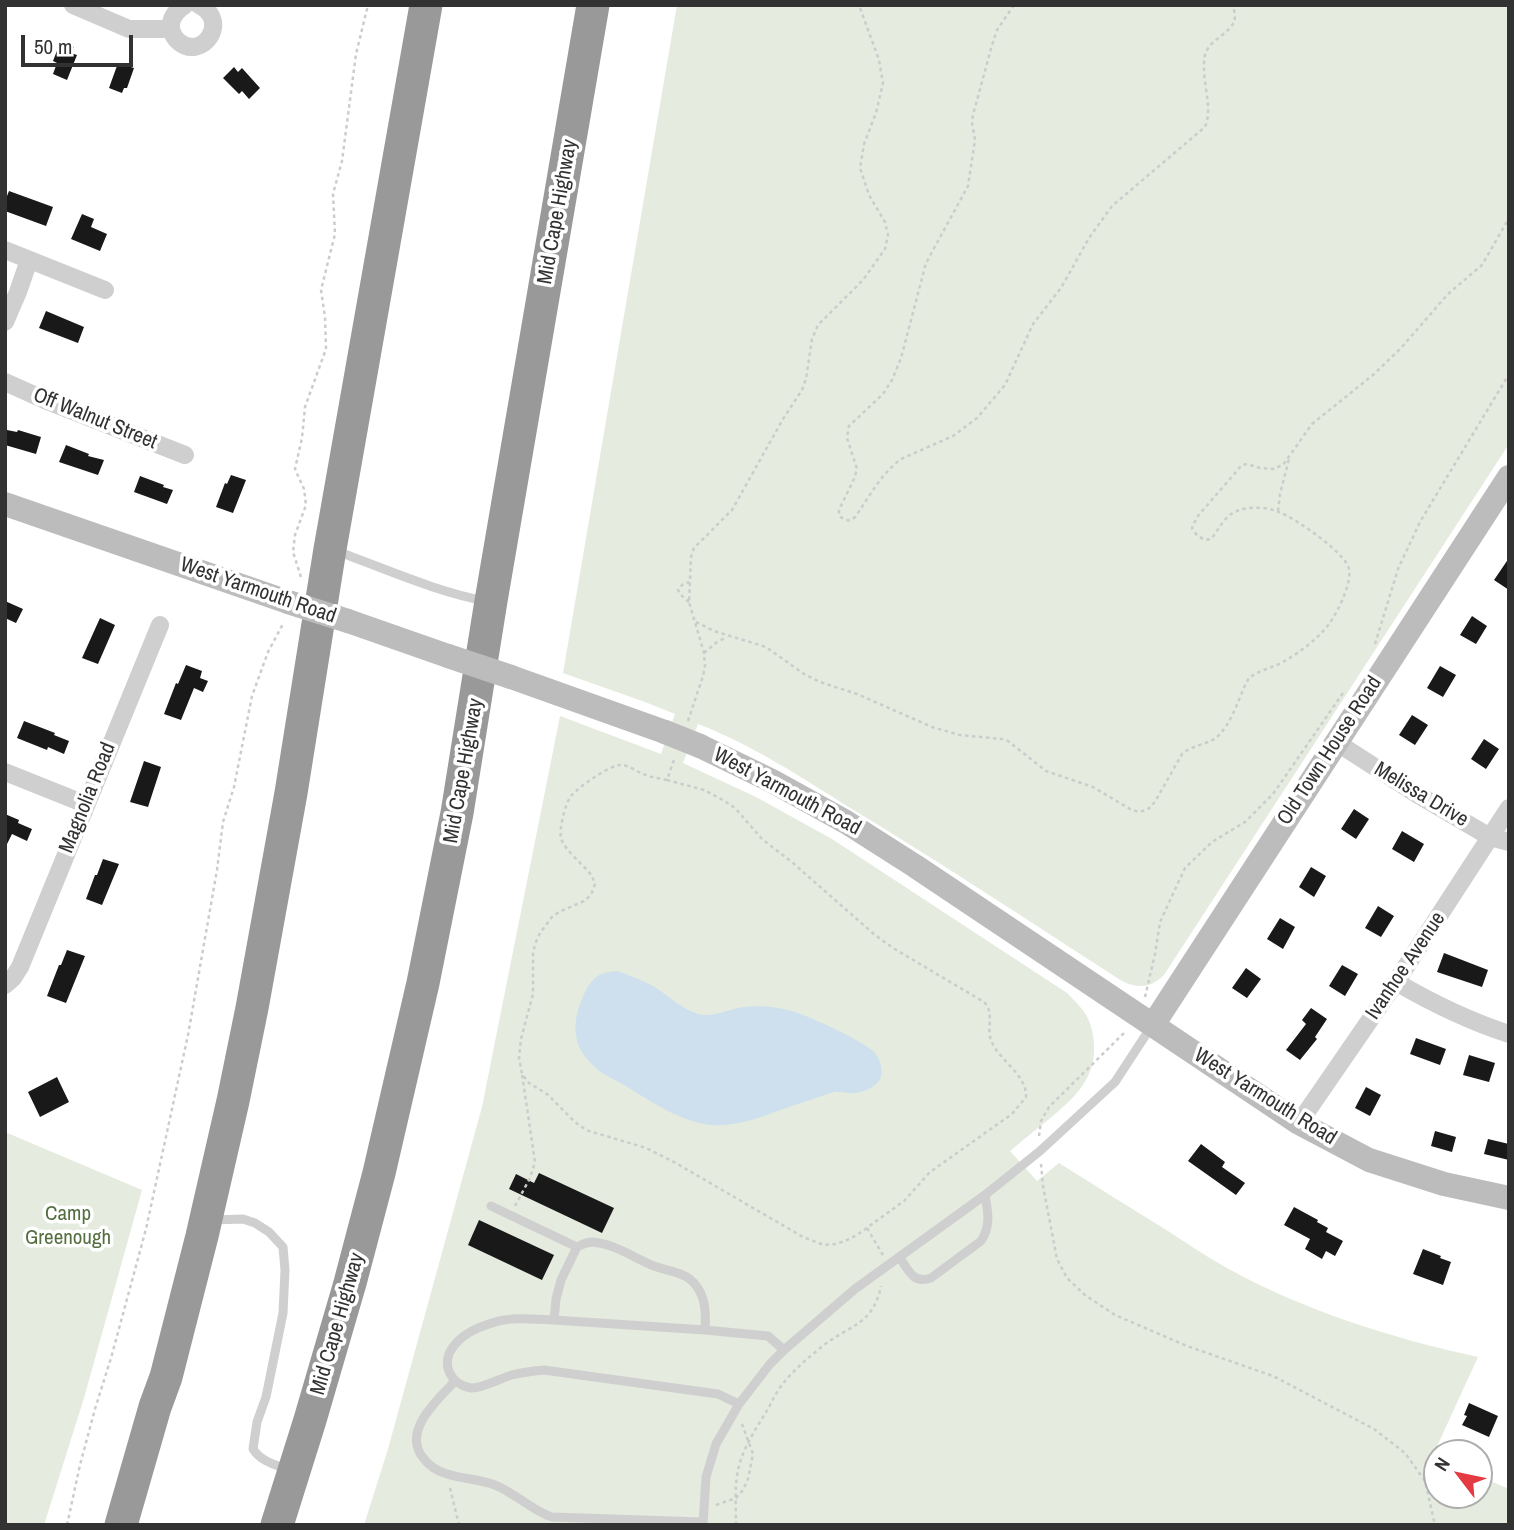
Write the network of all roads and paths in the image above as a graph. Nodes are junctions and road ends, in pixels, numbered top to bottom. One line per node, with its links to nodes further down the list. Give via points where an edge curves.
1 (73, 5): 10 (street, via 129,29)
2 (185, 5): 10 (street, via 173,15)
3 (199, 5): 10 (street, via 214,23 205,43 184,45)
4 (368, 5): 27 (path, via 333,194 335,233 321,290 326,349 305,407 295,469 306,505 295,535 293,552 301,576)
5 (426, 5): 23 (highway)
6 (593, 5): 25 (highway, Mid Cape Highway)
7 (859, 5): 24 (path, via 883,83 860,168 885,222 885,249 863,280 818,326 802,390 732,510 694,548)
8 (1014, 5): 9 (path, via 992,45 973,115 975,140 965,195 923,271 897,369 883,394 848,431 857,469 839,510 845,520 855,517 887,471 901,459 953,436 985,409 1005,385 1034,324 1112,206 1205,127 1205,55 1234,22)
9 (1233, 5)
10 (171, 29)
11 (1509, 218): 19 (path, via 1482,265 1448,294 1373,375 1311,424)
12 (5, 250): 13 (street)
13 (29, 260): 14 (street); 15 (street)
14 (105, 290)
15 (5, 321)
16 (1509, 374): 31 (path, via 1420,522 1398,569)
17 (5, 383): 18 (street, Off Walnut Street)
18 (185, 455)
19 (1290, 456): 22 (path); 22 (path, via 1273,469 1242,465 1192,528 1208,541 1238,510)
20 (1509, 477): 35 (main road, Old Town House Road)
21 (5, 505): 27 (main road, West Yarmouth Road)
22 (1278, 512): 30 (path, via 1330,545 1347,562 1350,578 1342,599 1320,635 1282,663 1249,678 1225,728 1182,754 1151,807 1139,812 1093,787 1046,771 1002,738 960,735 932,727 820,682 766,647)
23 (330, 549): 25 (lane, via 441,589); 56 (highway, via 252,1008)
24 (690, 582): 26 (path); 26 (path, via 678,590)
25 (491, 601): 67 (highway, Mid Cape Highway, via 457,813 415,1023 350,1283)
26 (689, 602): 28 (path)
27 (292, 603): 34 (main road, West Yarmouth Road, bridge); 73 (path, via 252,696 223,822 188,1035 146,1229)
28 (695, 621): 30 (path); 32 (path)
29 (160, 625): 39 (street, Magnolia Road)
30 (729, 636): 32 (path)
31 (1373, 651)
32 (704, 653): 34 (path, via 703,676)
33 (1350, 684): 45 (path, via 1273,793 1245,822 1212,842 1185,868 1160,922)
34 (684, 734): 46 (main road, West Yarmouth Road, via 846,822)
35 (1336, 742): 41 (street, Melissa Drive); 46 (main road, Old Town House Road)
36 (675, 758): 38 (path)
37 (5, 772): 39 (street)
38 (667, 780): 49 (path, via 621,765 608,769 569,800 560,836 592,876 595,887 588,899 552,917 535,944 533,995 519,1058); 57 (path, via 704,790 735,808 762,839 875,935 984,1002 991,1040 1024,1085 1026,1097 1018,1108 930,1172 904,1201)
39 (85, 804): 43 (street, Magnolia Road)
40 (1509, 808): 41 (street, Ivanhoe Avenue)
41 (1490, 837): 42 (street, Melissa Drive); 44 (street, Ivanhoe Avenue)
42 (1509, 842)
43 (11, 978)
44 (1396, 982): 47 (street, via 1448,1010); 50 (street, Ivanhoe Avenue)
45 (1147, 992)
46 (1153, 1025): 50 (main road, West Yarmouth Road); 51 (lane, via 1115,1082)
47 (1509, 1034)
48 (1124, 1035): 51 (path, via 1044,1114)
49 (522, 1074): 55 (path, via 535,1162); 57 (path, via 586,1129 654,1152 814,1242 835,1244)
50 (1299, 1123): 53 (main road, West Yarmouth Road, via 1369,1160 1444,1184)
51 (1040, 1151): 52 (lane); 78 (path, via 1057,1259 1084,1295 1115,1315 1187,1346 1273,1376 1374,1429 1405,1453 1425,1481)
52 (985, 1195): 59 (lane); 59 (lane, via 988,1218 981,1241 941,1271 917,1280)
53 (1509, 1198)
54 (491, 1206): 55 (lane)
55 (510, 1216): 58 (lane)
56 (206, 1220): 67 (lane, via 243,1219 270,1232 283,1247 283,1313 253,1449 256,1455); 74 (highway, via 166,1377)
57 (867, 1228): 60 (path, via 883,1254)
58 (577, 1247): 61 (lane, via 561,1280); 62 (lane, via 594,1242 687,1277 702,1298)
59 (900, 1258): 60 (lane)
60 (883, 1270): 63 (lane); 66 (path, via 871,1311 785,1381)
61 (554, 1320): 62 (lane); 64 (lane, via 506,1319 467,1335 449,1353 447,1369)
62 (705, 1330): 63 (lane, via 768,1336)
63 (784, 1350): 65 (lane)
64 (455, 1381): 65 (lane, via 479,1388 525,1371 544,1370 718,1394); 68 (lane, via 425,1415 417,1436 418,1450 426,1462)
65 (737, 1407): 66 (path); 70 (lane, via 710,1462)
66 (749, 1442): 69 (path, via 738,1468); 69 (path, via 754,1458)
67 (294, 1472): 75 (highway, Mid Cape Highway)
68 (448, 1475): 71 (lane, via 502,1488 552,1517); 76 (path)
69 (736, 1498): 70 (path); 77 (path)
70 (704, 1508): 72 (lane)
71 (665, 1523): 72 (lane)
72 (703, 1523)
73 (67, 1525)
74 (121, 1525)
75 (277, 1525)
76 (459, 1525)
77 (736, 1525)
78 (1435, 1525)

